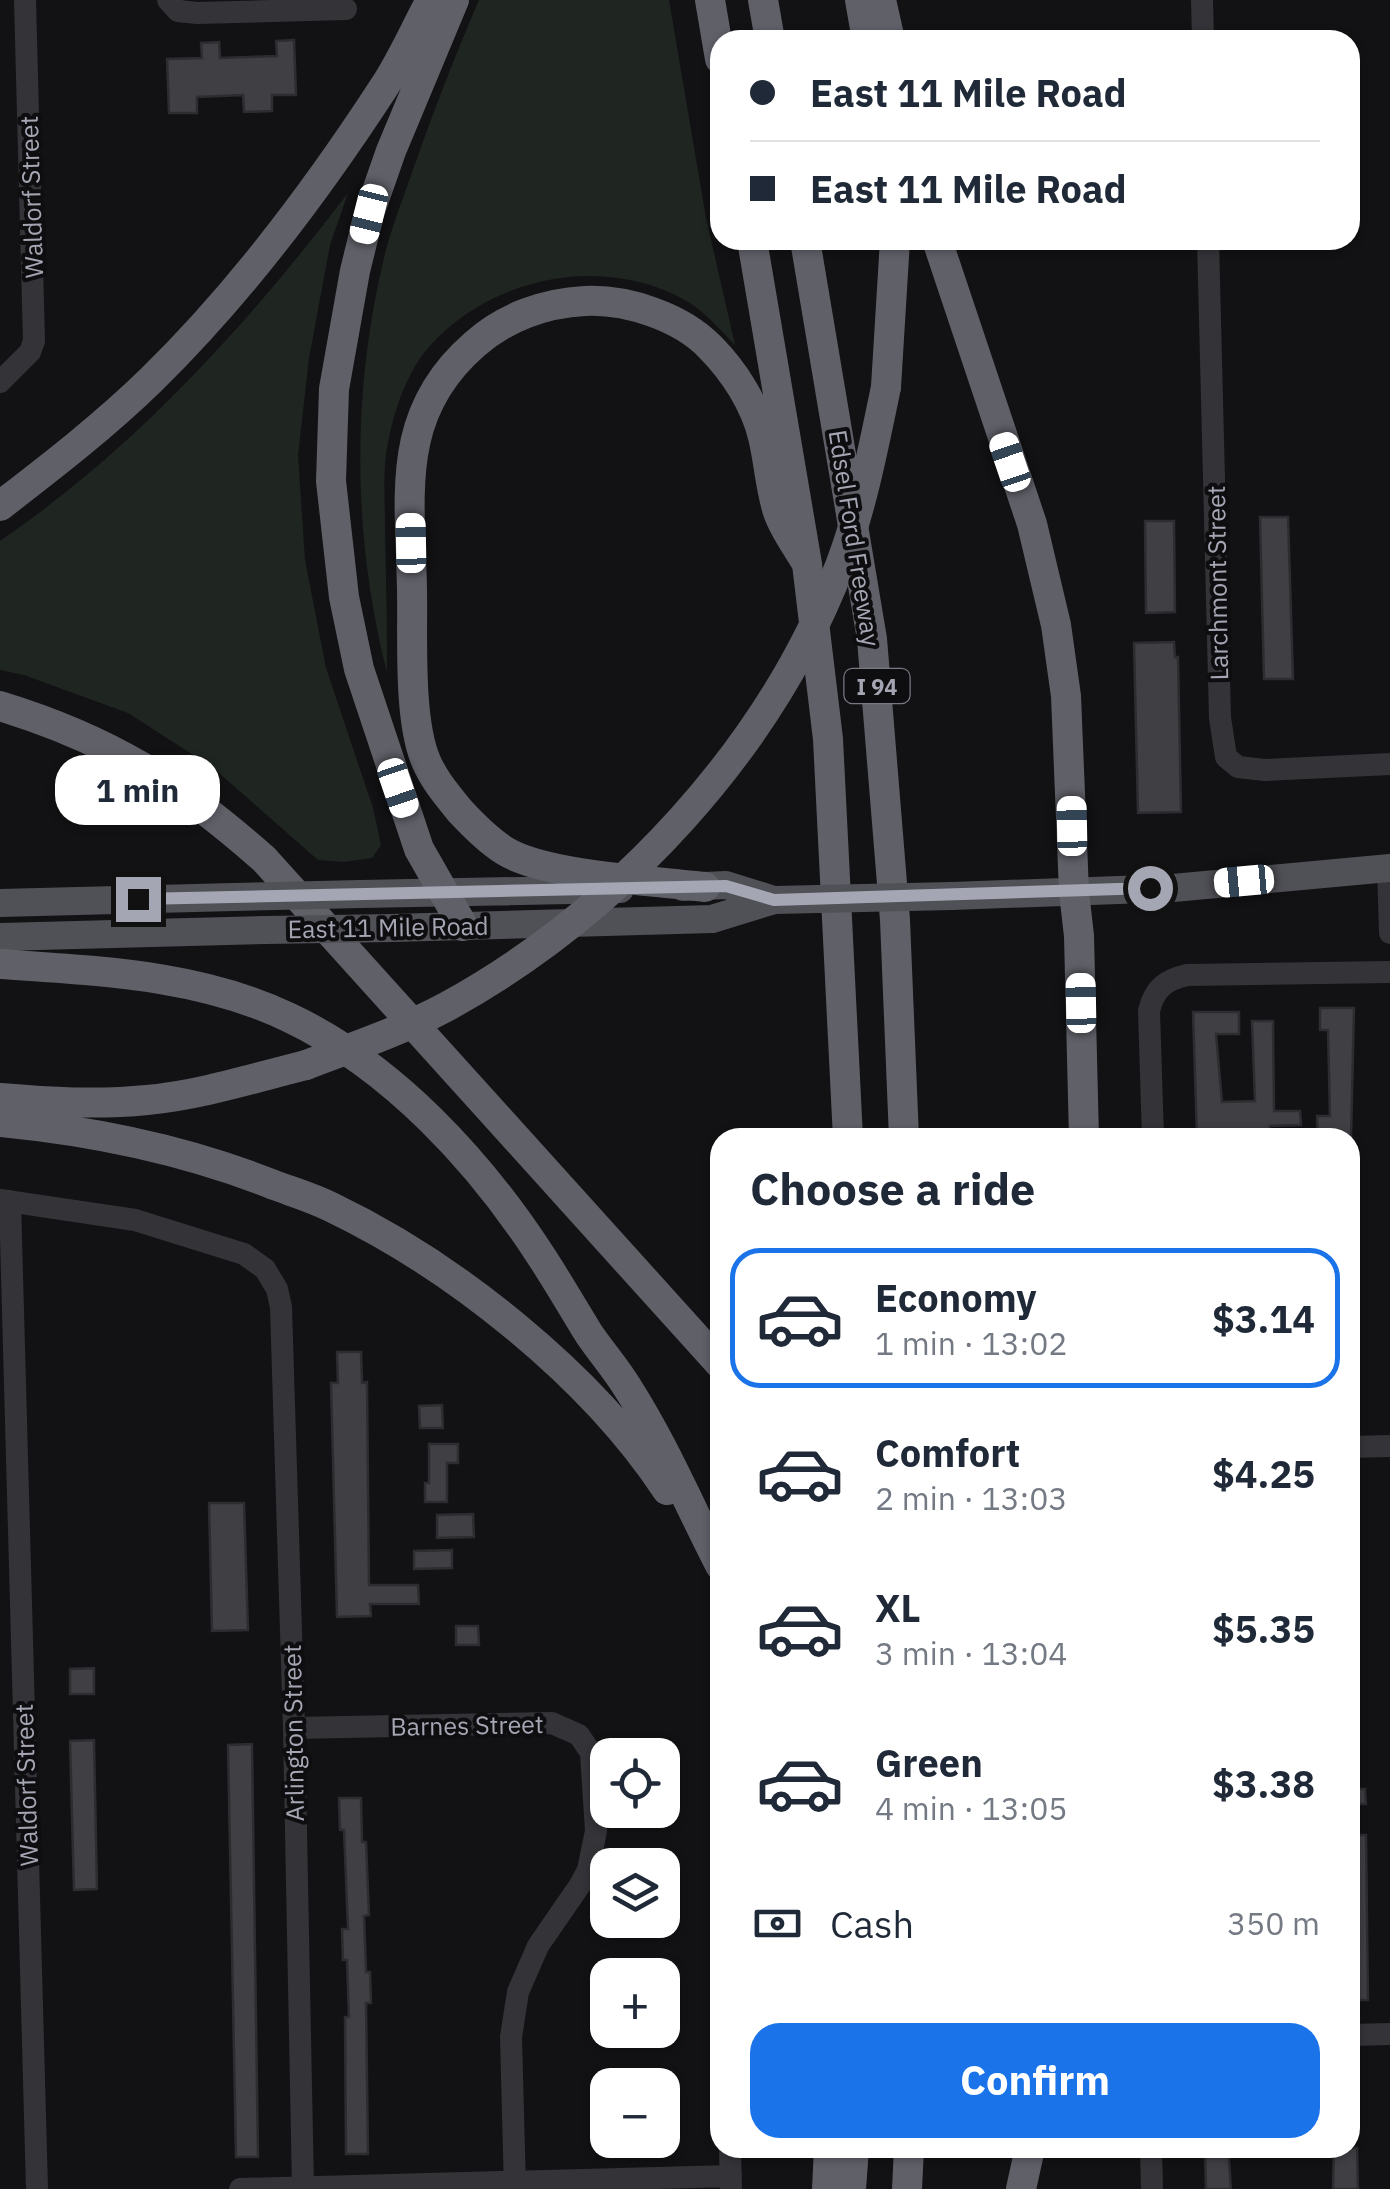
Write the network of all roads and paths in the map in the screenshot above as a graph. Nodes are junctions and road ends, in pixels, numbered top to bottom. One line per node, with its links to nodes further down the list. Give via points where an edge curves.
1 (25, 0): 21 (street, Waldorf Street, via 34,341)
2 (168, 0): 10 (street, via 178,11 197,13)
3 (430, 0): 22 (highway, via 386,84 248,272 153,378)
4 (454, 0): 28 (highway, via 369,214 334,389 332,467 344,597 359,669 419,849)
5 (710, 0): 11 (highway)
6 (763, 0): 12 (highway)
7 (860, 0): 13 (highway)
8 (881, 0): 14 (highway)
9 (1202, 0): 15 (street)
10 (346, 9)
11 (715, 30)
12 (768, 30)
13 (865, 30)
14 (888, 30)
15 (1203, 30)
16 (754, 250): 23 (highway, Edsel Ford Freeway / I 94)
17 (806, 250): 40 (highway, Edsel Ford Freeway / I 94, via 872,639 896,920)
18 (893, 250): 37 (highway, bridge, via 886,387 874,448 825,603 771,702 696,803 596,903 443,1008 306,1065 147,1100)
19 (941, 250): 29 (highway, via 1032,524 1053,610 1066,696)
20 (1208, 250): 25 (street, Larchmont Street, via 1222,746 1232,765 1246,769)
21 (0, 382)
22 (0, 506)
23 (807, 564): 27 (highway, via 778,513 762,434 732,372 708,344 658,314 595,300 510,320 449,366 418,424 410,506 414,671 418,731 436,781 507,853 560,870); 39 (highway, Edsel Ford Freeway / I 94, via 828,739)
24 (0, 706): 44 (highway, via 136,762 264,859)
25 (1390, 764)
26 (1389, 868): 29 (main road, East 11 Mile Road); 33 (street)
27 (705, 887): 28 (main road, East 11 Mile Road); 30 (main road, East 11 Mile Road)
28 (445, 892): 31 (main road, East 11 Mile Road, bridge); 32 (highway)
29 (1074, 892): 30 (main road, East 11 Mile Road, bridge); 41 (highway)
30 (774, 900): 32 (main road, East 11 Mile Road, via 712,919)
31 (0, 903)
32 (463, 926): 34 (main road, East 11 Mile Road, bridge)
33 (1390, 933)
34 (0, 936)
35 (0, 964): 47 (highway, via 182,982 217,992 326,1037 414,1104 476,1170 539,1253 629,1390)
36 (1390, 972): 42 (street, via 1187,975 1164,983 1149,1011)
37 (0, 1098)
38 (0, 1122): 48 (highway, via 130,1141 227,1166 330,1206 384,1236 524,1334 593,1398)
39 (847, 1128)
40 (904, 1128)
41 (1084, 1128)
42 (1153, 1128)
43 (5, 1201): 49 (street, Arlington Street, via 165,1226 244,1254 272,1279 280,1307); 60 (street, Waldorf Street)
44 (710, 1353)
45 (1390, 1446): 46 (street)
46 (1360, 1447)
47 (710, 1548)
48 (710, 1554)
49 (294, 1728): 58 (street, Barnes Street, via 552,1723 586,1744 593,1764 593,1849 580,1886 529,1961 512,2022); 59 (street, Arlington Street)
50 (1390, 2034): 51 (street)
51 (1360, 2035)
52 (828, 2158): 62 (highway)
53 (853, 2158): 63 (highway)
54 (909, 2158): 64 (highway)
55 (1028, 2158): 65 (highway)
56 (1151, 2158): 66 (street)
57 (731, 2182): 58 (street)
58 (515, 2185): 59 (street)
59 (303, 2188): 61 (street)
60 (38, 2189)
61 (240, 2189)
62 (827, 2189)
63 (851, 2189)
64 (907, 2189)
65 (1020, 2189)
66 (1152, 2189)

